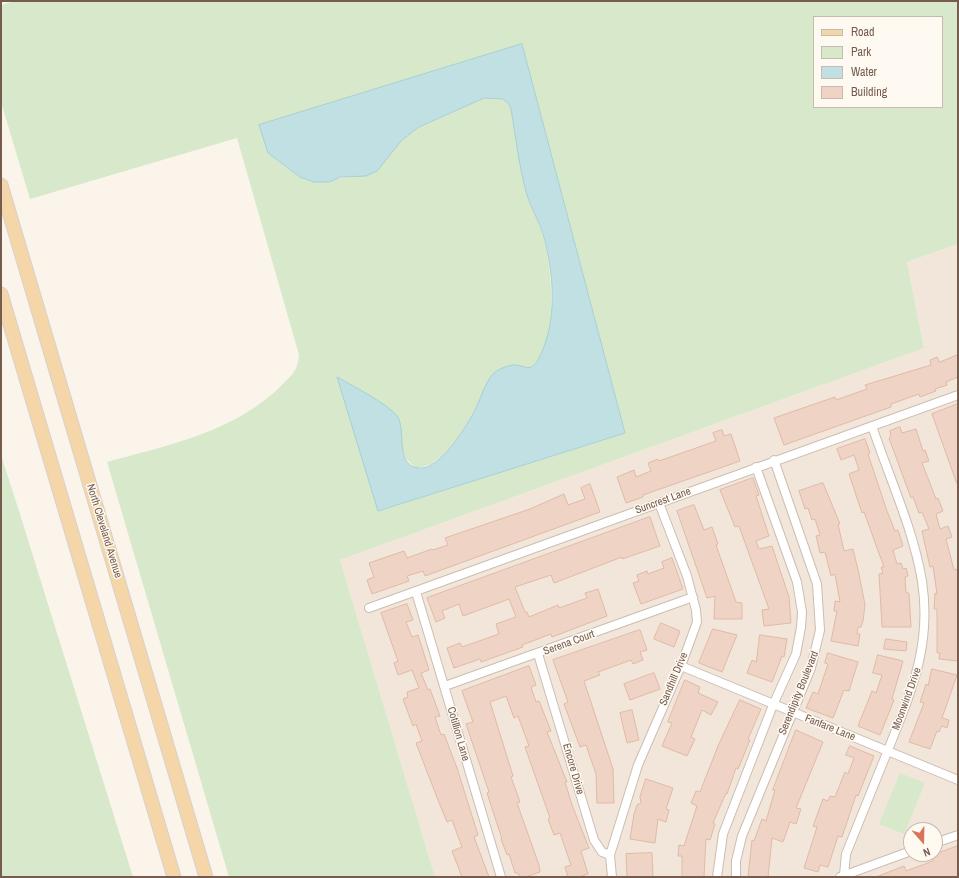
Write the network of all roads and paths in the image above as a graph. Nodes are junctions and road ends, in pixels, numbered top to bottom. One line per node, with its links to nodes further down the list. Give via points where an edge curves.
1 (1, 185): 24 (main road, North Cleveland Avenue)
2 (1, 294): 23 (main road)
3 (958, 395): 4 (street, Suncrest Lane)
4 (872, 426): 5 (street, Suncrest Lane); 16 (street, Moonwind Drive, via 914,545 922,582 923,602 920,665)
5 (774, 460): 6 (street, Suncrest Lane); 15 (street, Serendipity Boulevard, via 813,570 819,600 820,630 816,649 811,668)
6 (756, 467): 7 (street, Suncrest Lane); 14 (street, Serendipity Boulevard, via 797,582 802,612 796,654)
7 (659, 503): 8 (street, Suncrest Lane); 9 (street, Sandhill Drive, via 673,535)
8 (416, 592): 10 (street, Suncrest Lane); 13 (street, Cotillion Lane)
9 (693, 597): 11 (street, Serena Court); 12 (street, Sandhill Drive, via 697,622)
10 (369, 608)
11 (538, 654): 13 (street, Serena Court); 20 (street, Encore Drive, via 594,840 602,852)
12 (681, 666): 14 (street, Fanfare Lane); 20 (street, Sandhill Drive, via 638,765)
13 (445, 686): 25 (street, Cotillion Lane)
14 (773, 705): 15 (street, Fanfare Lane); 27 (street, Serendipity Boulevard, via 723,834)
15 (791, 712): 16 (street, Fanfare Lane); 28 (street, Serendipity Boulevard, via 742,836 736,861)
16 (887, 751): 17 (street, Fanfare Lane); 22 (street, Moonwind Drive, via 846,854)
17 (958, 780)
18 (958, 835): 19 (street)
19 (943, 840)
20 (610, 855): 26 (street)
21 (903, 855): 22 (street)
22 (842, 876)
23 (174, 877)
24 (206, 877)
25 (500, 877)
26 (612, 877)
27 (717, 877)
28 (736, 877)

